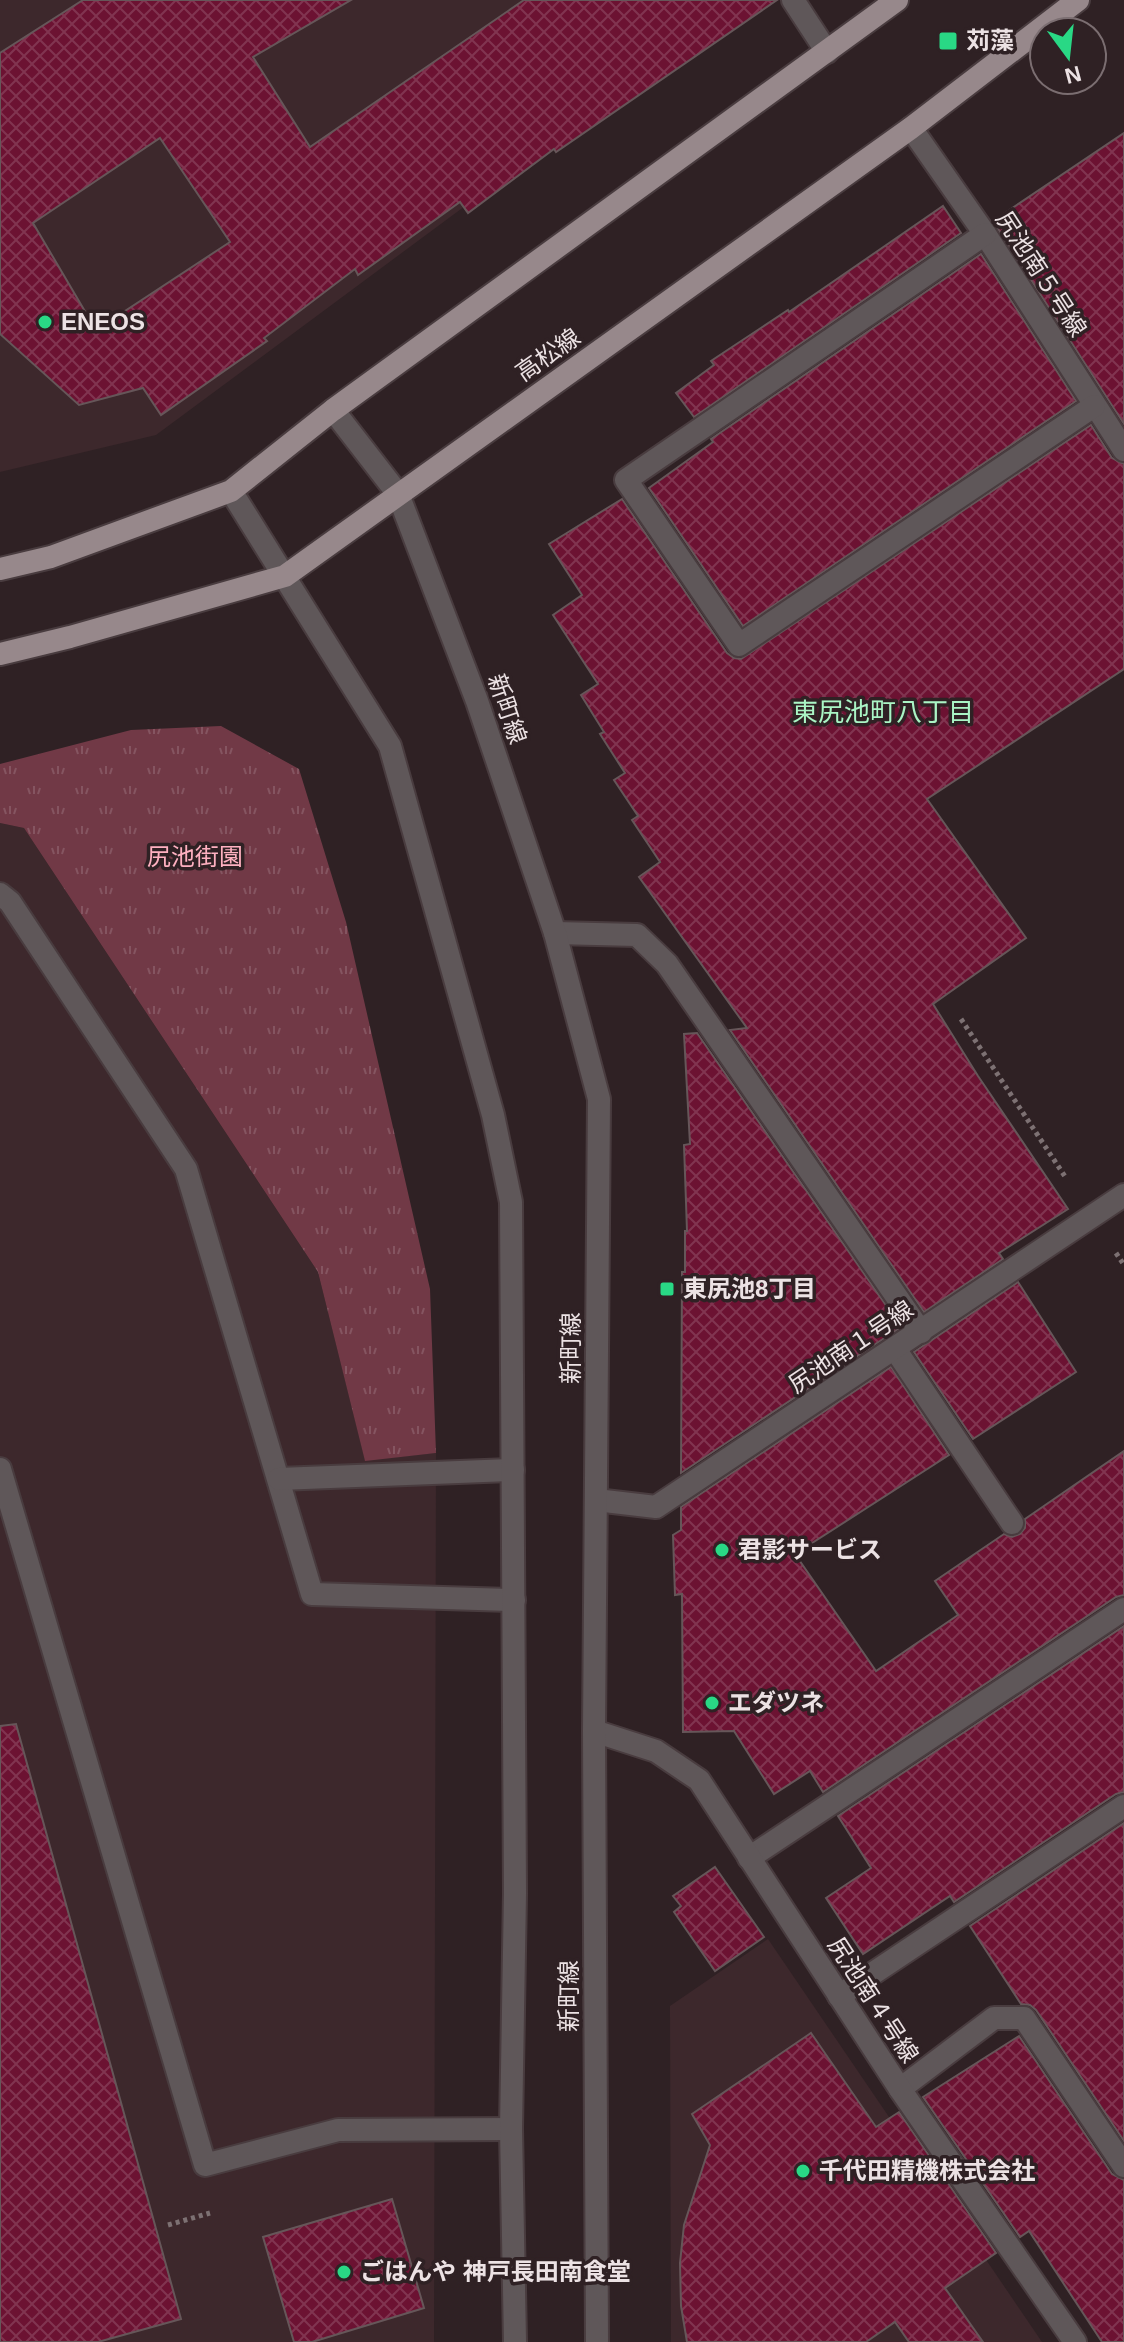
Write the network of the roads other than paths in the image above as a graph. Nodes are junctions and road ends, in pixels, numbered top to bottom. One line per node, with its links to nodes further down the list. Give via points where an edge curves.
1 (793, 0): 4 (street)
2 (897, 0): 4 (main road)
3 (1078, 0): 5 (main road, 高松線)
4 (827, 52): 8 (main road)
5 (911, 128): 6 (street, 尻池南５号線); 11 (main road, 高松線)
6 (985, 234): 7 (street, 尻池南５号線); 7 (street, via 626,480 739,645)
7 (1094, 406): 9 (street, 尻池南５号線)
8 (333, 410): 10 (main road); 11 (street, 新町線)
9 (1124, 450)
10 (231, 491): 12 (main road, via 51,557); 13 (street)
11 (398, 494): 13 (main road, 高松線); 16 (street, 新町線, via 477,701)
12 (0, 569)
13 (285, 576): 14 (main road, 高松線); 21 (street, via 390,746 493,1115 511,1202)
14 (0, 654)
15 (0, 894): 22 (street, via 186,1169)
16 (555, 933): 18 (street, via 637,935 667,964); 23 (street, 新町線, via 599,1099)
17 (1124, 1195): 18 (street, 尻池南１号線)
18 (921, 1332): 19 (street, 尻池南１号線)
19 (895, 1349): 23 (street, 尻池南１号線, via 656,1507); 24 (street)
20 (0, 1469): 32 (street, via 205,2165 338,2130)
21 (513, 1470): 22 (street); 25 (street)
22 (279, 1479): 25 (street, via 312,1594)
23 (596, 1500): 27 (street, 新町線)
24 (1012, 1523)
25 (514, 1600): 32 (street)
26 (1124, 1609): 29 (street)
27 (594, 1731): 29 (street, 尻池南４号線, via 656,1751 699,1780); 35 (street, 新町線)
28 (1124, 1806): 30 (street)
29 (749, 1858): 30 (street, 尻池南４号線)
30 (839, 1996): 31 (street, 尻池南４号線)
31 (900, 2089): 33 (street, via 994,2018 1024,2018); 36 (street, 尻池南４号線)
32 (511, 2129): 34 (street)
33 (1124, 2166)
34 (515, 2342)
35 (597, 2342)
36 (1075, 2342)

